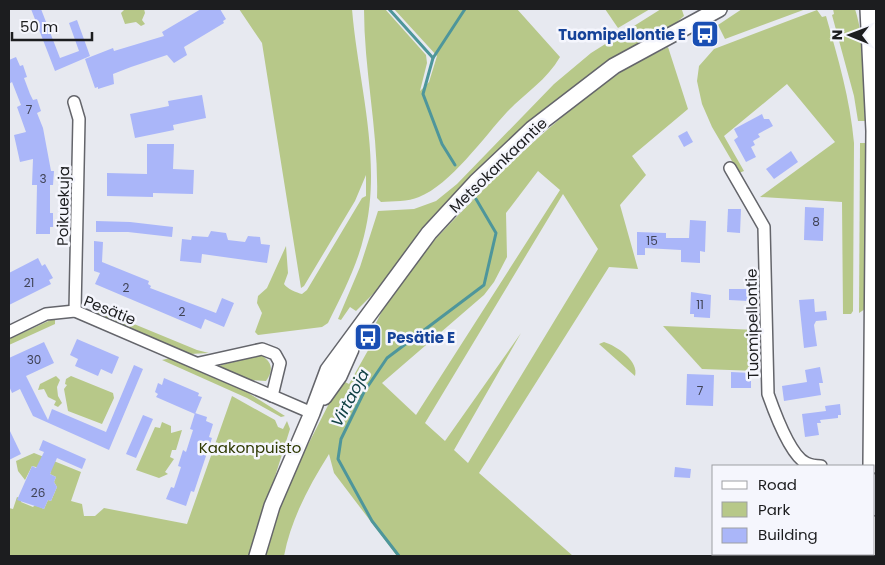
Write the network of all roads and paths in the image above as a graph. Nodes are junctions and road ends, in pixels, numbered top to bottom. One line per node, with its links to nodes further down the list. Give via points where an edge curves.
1 (719, 9): 9 (street, Metsokankaantie, via 614,66 532,129 476,182 429,233 361,325 339,376)
2 (866, 12): 11 (street, via 874,131)
3 (74, 102): 5 (street, Poikuekuja, via 79,119)
4 (730, 168): 10 (street, Tuomipellontie, via 764,227 768,394 775,414 798,455 806,463)
5 (75, 312): 6 (street, Pesätie, via 46,314); 7 (street, Pesätie)
6 (9, 332)
7 (198, 363): 8 (street, Pesätie); 8 (street, via 262,349 275,354 280,363)
8 (272, 396): 9 (street, Pesätie)
9 (312, 413): 13 (street, Metsokankaantie, via 272,506)
10 (816, 465)
11 (871, 465)
12 (875, 540): 14 (street)
13 (257, 556)
14 (876, 556)

